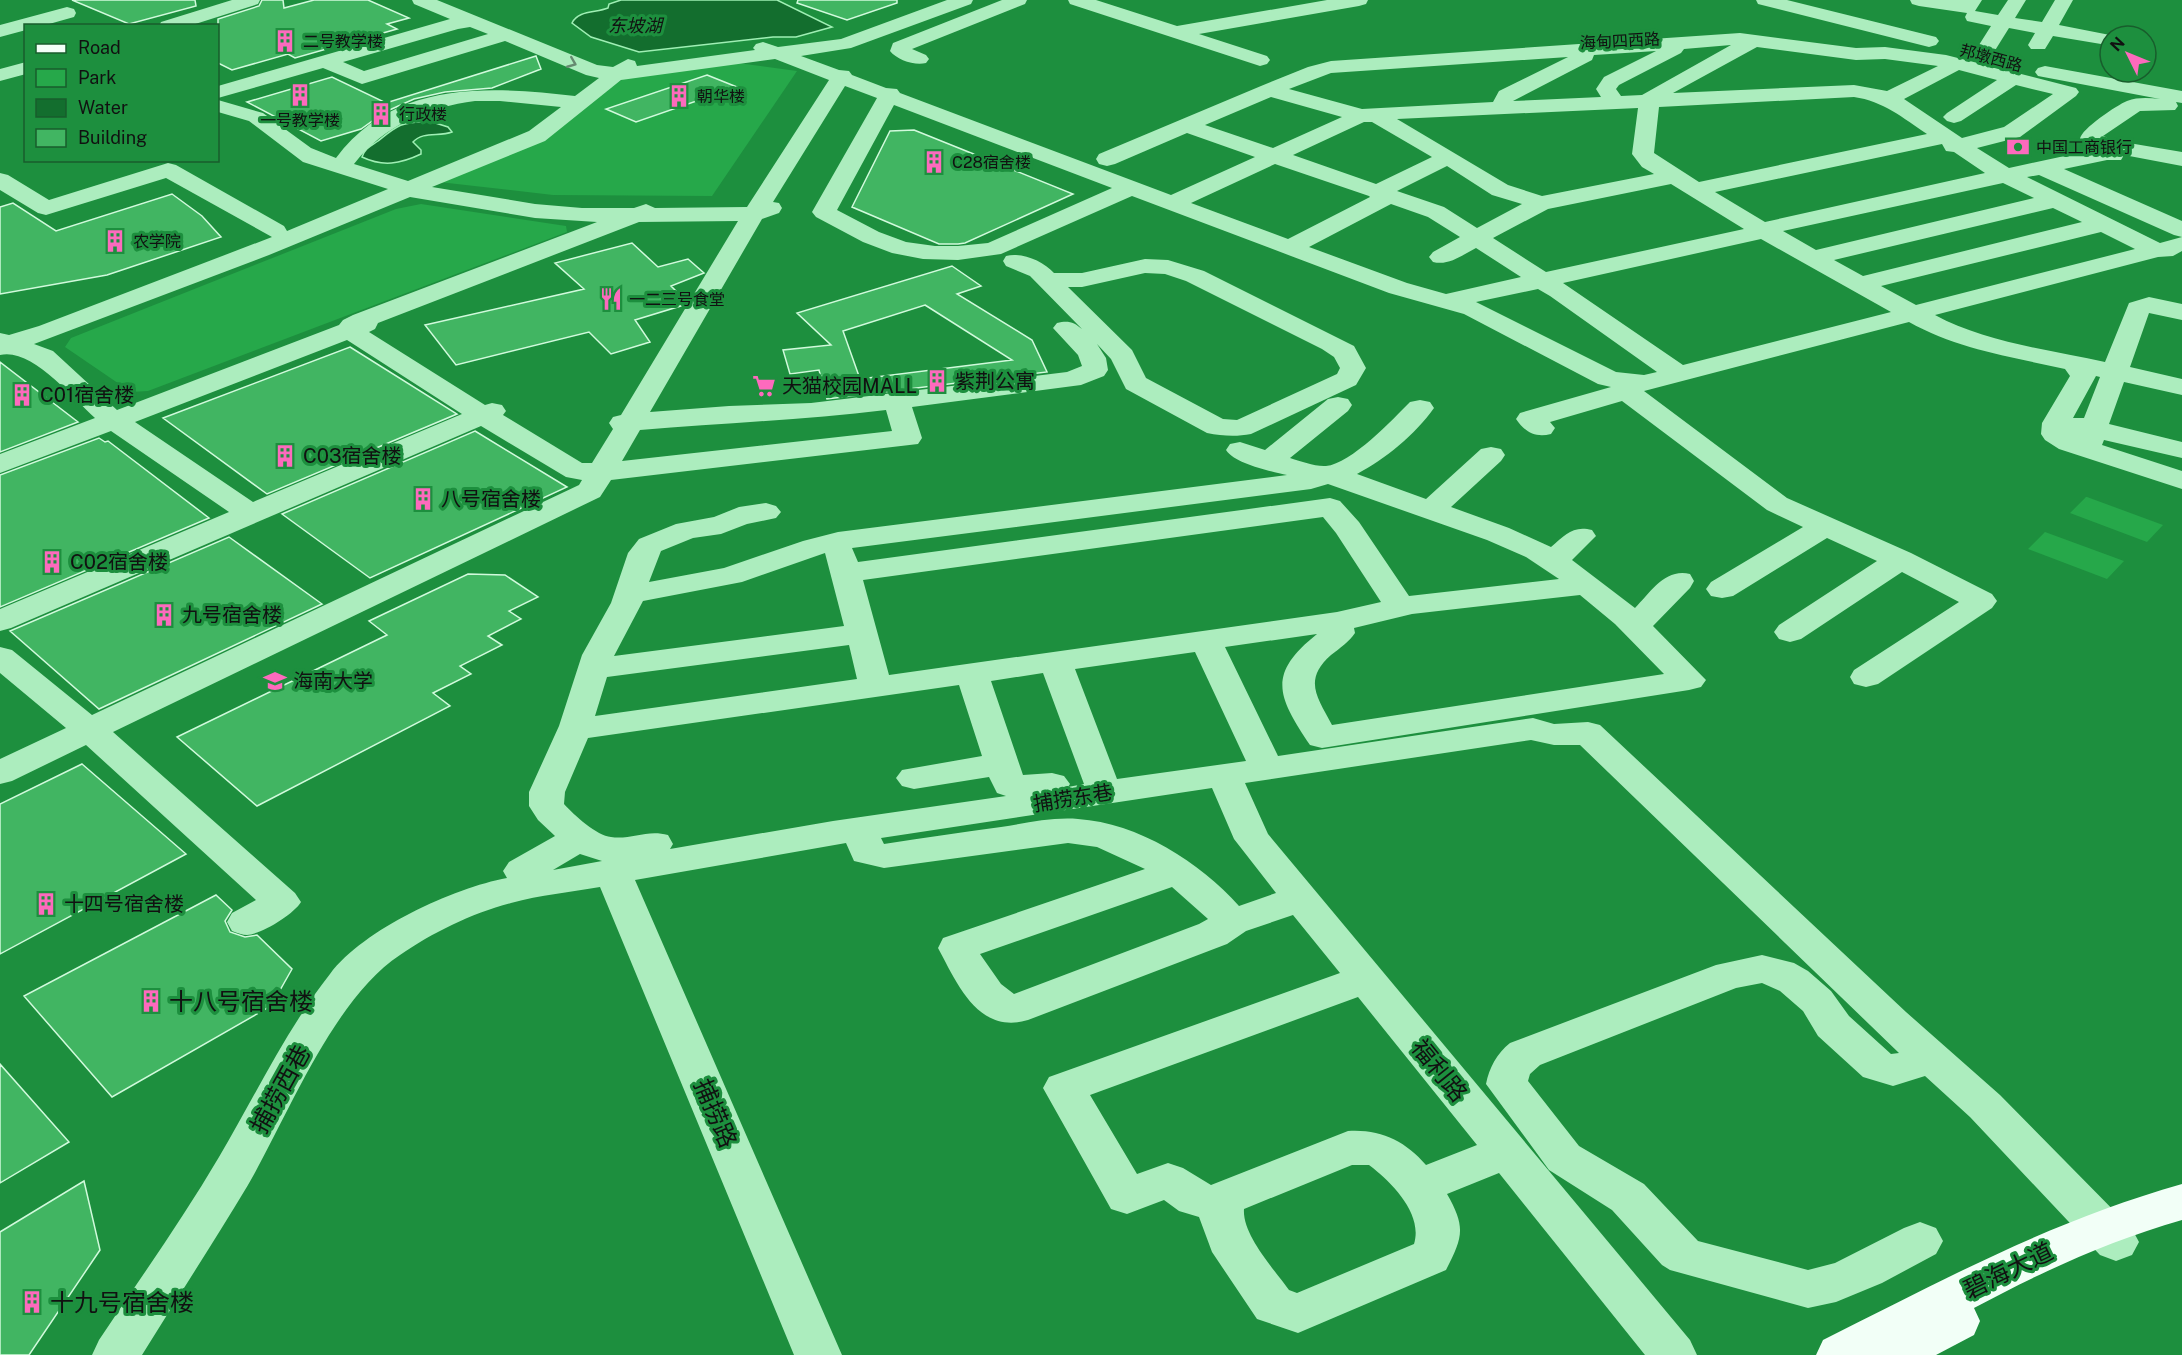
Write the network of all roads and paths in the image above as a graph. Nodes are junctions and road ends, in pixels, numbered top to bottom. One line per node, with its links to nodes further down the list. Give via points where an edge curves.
1 (251, 0): 21 (street)
2 (257, 0): 22 (street)
3 (421, 0): 27 (street)
4 (457, 0): 27 (street)
5 (955, 0): 35 (street, via 860,35)
6 (964, 0): 35 (street, via 844,44)
7 (1018, 0): 36 (street)
8 (1077, 0): 26 (street)
9 (1359, 0): 26 (street)
10 (1765, 0): 16 (street, 邦墩西路)
11 (2017, 0): 20 (street)
12 (2064, 0): 24 (street)
13 (43, 1): 18 (street)
14 (1907, 3): 15 (street); 25 (street)
15 (1940, 3): 17 (street); 30 (street)
16 (1812, 6): 23 (street, 海甸四西路); 25 (street, 邦墩西路)
17 (1974, 8): 20 (street)
18 (0, 14): 28 (street)
19 (68, 19): 28 (street, via 23,24)
20 (2004, 22): 24 (street); 40 (street)
21 (174, 24)
22 (181, 24)
23 (1768, 25): 32 (street); 34 (street); 37 (street, 海甸四西路, via 1736,35); 61 (street)
24 (2047, 29): 31 (street); 48 (street)
25 (1885, 30): 30 (street, 邦墩西路)
26 (1177, 32): 41 (street)
27 (493, 33): 29 (street); 29 (street); 42 (street, via 440,28); 45 (street, one-way to 45); 47 (street); 47 (street, via 456,50 362,78)
28 (13, 35)
29 (541, 35): 45 (street)
30 (1916, 37): 40 (street, 邦墩西路)
31 (2098, 38)
32 (1686, 42): 33 (street); 63 (street, via 1611,81 1606,89)
33 (1601, 48): 39 (street); 65 (street, via 1510,93 1503,102)
34 (1817, 49): 38 (street, via 1860,55); 44 (street)
35 (773, 50): 45 (street); 49 (street)
36 (912, 50)
37 (1454, 51)
38 (1876, 52): 43 (street); 55 (street, via 1876,59)
39 (1503, 56): 51 (street); 53 (street, via 1331,67)
40 (1982, 56): 48 (street, 邦墩西路)
41 (1260, 60)
42 (325, 61): 47 (street); 54 (street)
43 (1958, 63): 48 (street); 60 (street)
44 (1787, 66)
45 (615, 69): 62 (street)
46 (24, 70): 50 (street)
47 (348, 72)
48 (2019, 73): 58 (street, 邦墩西路); 69 (street); 69 (street, via 2069,93 2012,132 1988,140)
49 (839, 75): 57 (street); 90 (street, via 800,137)
50 (0, 76)
51 (1458, 78)
52 (1767, 78): 59 (street)
53 (1268, 90): 66 (street); 67 (street)
54 (219, 92)
55 (1822, 92): 59 (street); 60 (street)
56 (1426, 93): 66 (street)
57 (889, 95): 68 (street); 90 (street)
58 (2181, 95): 73 (street, via 2127,110 2091,135 2091,139 2112,147)
59 (1736, 96): 61 (street)
60 (1885, 99): 69 (street)
61 (1648, 100): 63 (street); 78 (street, via 1643,154)
62 (571, 102): 74 (street, via 481,95 428,102 381,127 352,151); 81 (street, via 537,136)
63 (1615, 102): 65 (street)
64 (219, 106): 74 (street, via 256,117 303,153)
65 (1506, 108): 66 (street)
66 (1372, 115): 70 (street); 71 (street)
67 (1184, 126): 70 (street); 72 (street)
68 (982, 130): 75 (street, via 1001,158); 82 (street)
69 (1951, 137): 77 (street); 83 (street)
70 (1276, 157): 84 (street); 86 (street)
71 (1448, 157): 80 (street); 84 (street)
72 (1107, 159)
73 (2182, 159)
74 (342, 165): 81 (street)
75 (1026, 168)
76 (2046, 168): 77 (street); 89 (street, via 2075,161); 93 (street)
77 (2005, 176): 85 (street); 95 (street)
78 (1674, 177): 83 (street); 88 (street)
79 (0, 180): 94 (street, via 46,208 168,170)
80 (1489, 181): 87 (street); 88 (street, via 1500,190)
81 (402, 185): 91 (street, via 440,197 535,211 582,215); 94 (street); 111 (street, via 261,250)
82 (1132, 188): 86 (street); 100 (street)
83 (1695, 190): 95 (street)
84 (1383, 194): 87 (street); 98 (street)
85 (2054, 201): 92 (street); 103 (street)
86 (1177, 203): 98 (street)
87 (1449, 203): 96 (street)
88 (1541, 203): 96 (street)
89 (2182, 207)
90 (777, 209): 91 (street); 100 (street, via 824,212 898,247 921,252); 123 (street, via 675,343)
91 (649, 212): 110 (street, via 362,320 352,325)
92 (2101, 224): 99 (street); 106 (street)
93 (2182, 228)
94 (276, 231): 111 (street)
95 (1765, 232): 103 (street); 105 (street)
96 (1476, 238): 102 (street); 105 (street)
97 (2182, 242): 99 (street)
98 (1291, 247): 107 (street, via 1379,281)
99 (2152, 249): 101 (street); 108 (street)
100 (1011, 252): 104 (street); 113 (street, via 1014,273 1094,357)
101 (2182, 255)
102 (1441, 257)
103 (1812, 258): 106 (street)
104 (1047, 280): 116 (street, via 1123,356); 116 (street, via 1082,280 1145,266 1168,267 1195,276 1331,344 1345,352 1353,368 1347,379 1232,430 1217,427)
105 (1543, 281): 107 (street); 114 (street)
106 (1859, 284): 108 (street)
107 (1454, 301): 117 (street)
108 (1909, 312): 112 (street, via 1963,337); 114 (street)
109 (2182, 312): 115 (street, via 2150,305 2138,308)
110 (357, 329): 121 (street); 124 (street)
111 (2, 345): 124 (street)
112 (2074, 363): 115 (street); 126 (street, via 2083,376 2058,420 2055,434 2065,441)
113 (1095, 370): 116 (street); 119 (street, via 1072,379)
114 (1676, 372): 117 (street)
115 (2115, 372): 118 (street); 126 (street)
116 (1135, 383)
117 (1627, 385): 125 (street, via 1530,419); 138 (street, via 1770,499)
118 (2182, 387)
119 (897, 400): 123 (street, via 811,411); 131 (street, via 908,438)
120 (1338, 405): 132 (street, via 1254,456)
121 (480, 408): 131 (street, via 576,471); 137 (street)
122 (1420, 408): 132 (street, via 1366,459)
123 (628, 423): 131 (street)
124 (107, 425): 129 (street); 130 (street); 137 (street)
125 (1541, 428)
126 (2090, 439): 127 (street); 133 (street)
127 (2182, 450)
128 (1491, 455): 135 (street)
129 (0, 464)
130 (0, 468)
131 (606, 469): 163 (street, via 590,491)
132 (1321, 478): 134 (street); 135 (street); 140 (street)
133 (2182, 480)
134 (1330, 507): 143 (street); 148 (street)
135 (1431, 510): 142 (street, via 1518,542)
136 (766, 512): 147 (street, via 687,530 650,545 643,553)
137 (241, 518): 149 (street)
138 (1825, 526): 141 (street); 146 (street)
139 (1581, 536): 142 (street)
140 (837, 541): 143 (street); 147 (street, via 720,578)
141 (1900, 559): 152 (street); 160 (street, via 1981,602)
142 (1554, 561): 145 (street)
143 (844, 573): 153 (street)
144 (1678, 581): 151 (street)
145 (1586, 585): 148 (street); 151 (street)
146 (1722, 588)
147 (630, 594): 158 (street)
148 (1400, 607): 150 (street)
149 (0, 621)
150 (1337, 622): 154 (street); 164 (street, via 1340,633 1312,655 1297,676 1297,688 1322,737)
151 (1635, 626): 164 (street, via 1689,680)
152 (1790, 632)
153 (860, 634): 158 (street); 161 (street)
154 (1206, 641): 156 (street); 167 (street)
155 (0, 657): 163 (street)
156 (1056, 663): 159 (street); 171 (street)
157 (0, 667): 163 (street)
158 (593, 669): 162 (street)
159 (972, 674): 161 (street); 166 (street)
160 (1866, 677)
161 (876, 687): 162 (street)
162 (575, 729): 173 (street, via 547,792 546,803 551,813)
163 (83, 730): 165 (street); 168 (street); 179 (street)
164 (1335, 747): 167 (street, 捕捞东巷); 183 (street, 捕捞东巷, via 1533,729 1547,735 1588,733)
165 (0, 764)
166 (1001, 764): 170 (street); 171 (street, via 1009,785)
167 (1267, 769): 169 (street, 捕捞东巷)
168 (0, 773)
169 (1217, 776): 171 (street, 捕捞东巷); 178 (street, 福利路, via 1239,843)
170 (914, 778)
171 (1102, 784): 172 (street, 捕捞东巷)
172 (861, 829): 174 (street, 捕捞东巷); 176 (street, via 867,852 884,856 1064,830 1087,832 1136,850)
173 (581, 837): 174 (street, via 604,849 618,849 715,837); 177 (street, via 522,871)
174 (720, 853): 175 (street, 捕捞东巷)
175 (613, 872): 177 (street, 捕捞西巷); 193 (street, 捕捞路)
176 (1176, 872): 180 (street, via 1209,896); 180 (street, via 957,948 990,1000 1014,1010 1213,934)
177 (535, 885): 192 (street, 捕捞西巷, via 476,900 412,929 364,962 344,983 301,1049 227,1182)
178 (1295, 901): 180 (street); 181 (street, 福利路)
179 (267, 910)
180 (1232, 922)
181 (1360, 981): 185 (street, 福利路); 188 (street, via 1064,1088 1127,1196 1168,1180 1195,1198)
182 (1827, 1012): 183 (street, via 1855,1036 1870,1042); 184 (street, via 1832,1026 1878,1066 1900,1069); 191 (street, via 1807,990 1780,973 1746,971 1525,1054 1508,1072 1507,1084 1564,1158 1628,1197 1678,1252 1696,1261 1799,1287 1818,1288)
183 (1903, 1032): 184 (street)
184 (1932, 1058): 190 (street, via 2024,1144)
185 (1501, 1154): 186 (street); 194 (street, 福利路); 195 (street, 福利路)
186 (1418, 1187): 188 (street, via 1388,1154 1363,1146 1348,1148 1227,1197); 188 (street, via 1439,1220 1441,1232 1430,1257 1298,1313 1273,1305 1228,1239 1221,1218)
187 (2182, 1202): 190 (main road, 碧海大道)
188 (1222, 1207)
189 (2182, 1221): 190 (main road, 碧海大道)
190 (2109, 1234): 196 (main road, 碧海大道, via 2052,1248); 197 (main road, 碧海大道, via 2052,1272)
191 (1920, 1241)
192 (116, 1355)
193 (818, 1355)
194 (1656, 1355)
195 (1673, 1355)
196 (1840, 1355)
197 (1892, 1355)

